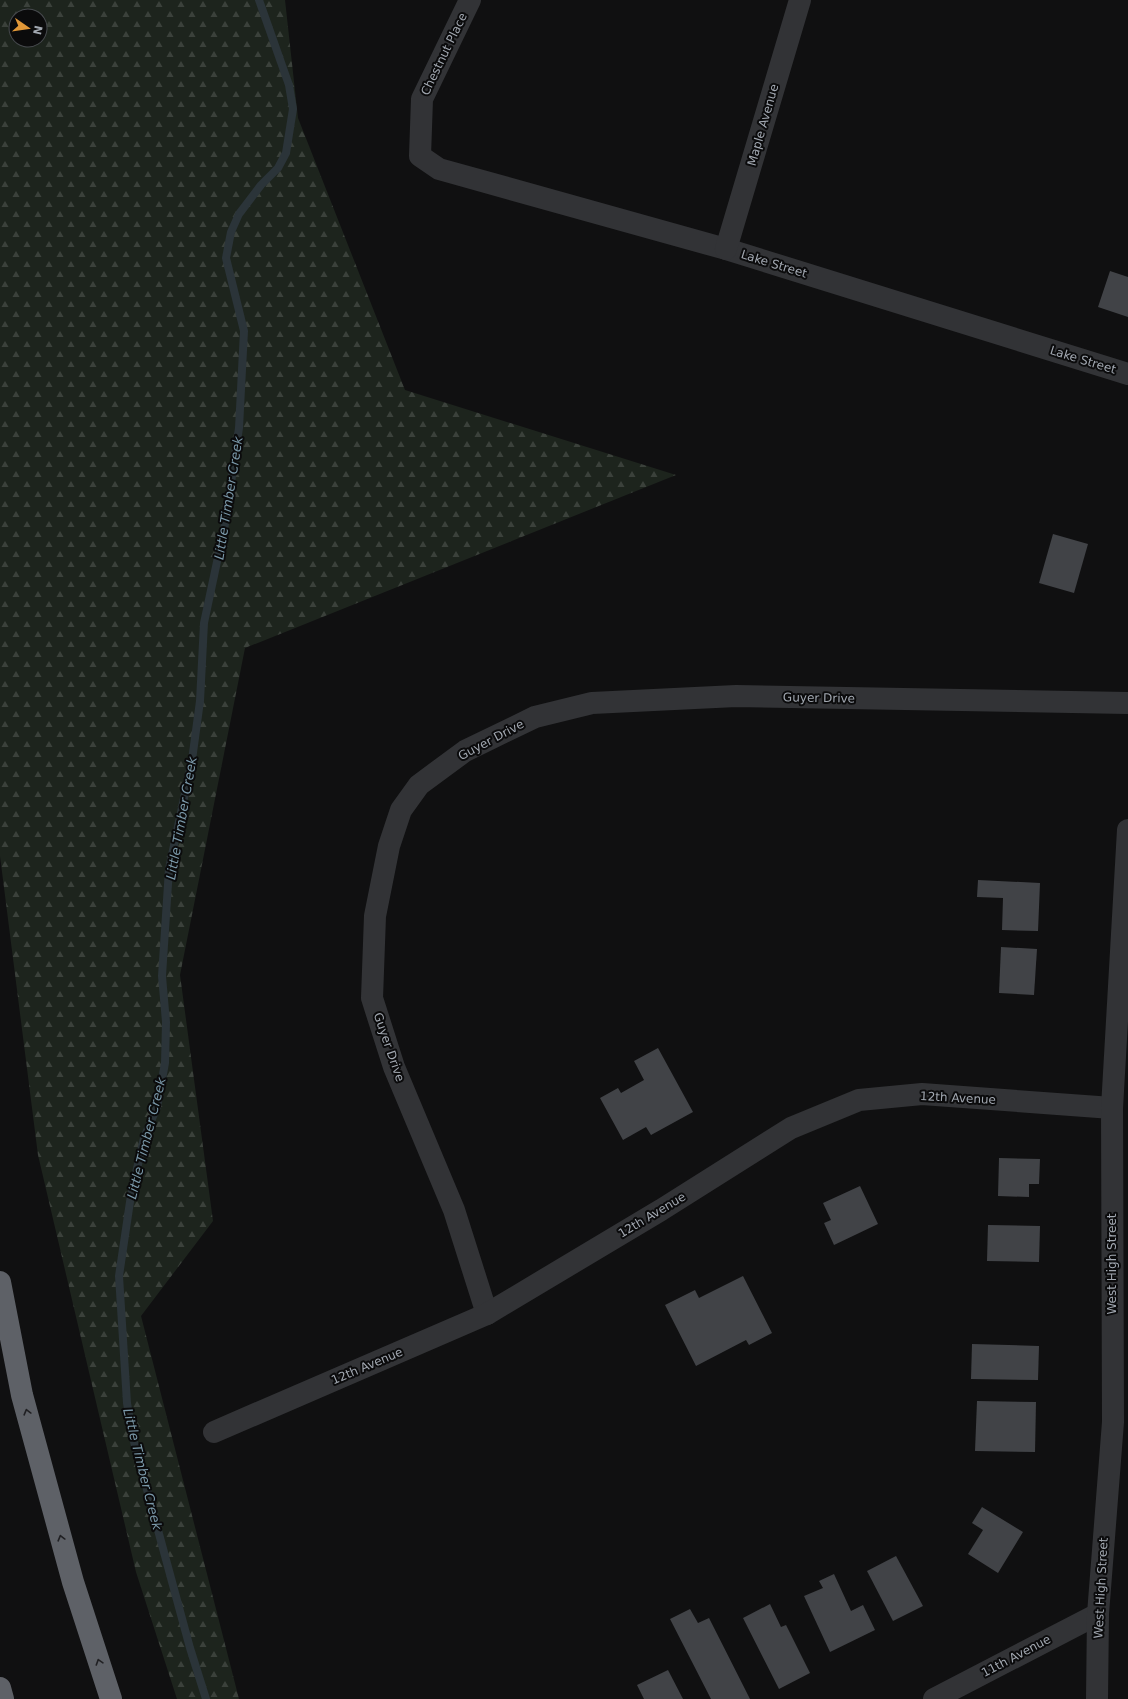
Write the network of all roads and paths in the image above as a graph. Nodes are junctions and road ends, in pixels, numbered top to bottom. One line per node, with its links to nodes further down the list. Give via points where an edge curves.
1 (470, 0): 3 (street, Chestnut Place, via 422,99)
2 (800, 0): 4 (street, Maple Avenue)
3 (420, 156): 4 (street, Lake Street, via 439,169)
4 (726, 250): 5 (street, Lake Street)
5 (1128, 374)
6 (1128, 703): 10 (street, Guyer Drive, via 736,696 592,703 535,717 465,751 419,785 401,810 389,846 374,916 372,998 394,1067 454,1210)
7 (1128, 830): 8 (street, West High Street)
8 (1112, 1108): 10 (street, 12th Avenue, via 922,1094 859,1100 791,1128 661,1210); 12 (street, West High Street, via 1113,1422)
9 (0, 1282): 15 (highway, one-way to 9, via 73,1582 24,1403)
10 (486, 1314): 11 (street, 12th Avenue)
11 (214, 1432)
12 (1098, 1614): 16 (street, 11th Avenue); 17 (street, West High Street)
13 (0, 1688): 14 (highway)
14 (3, 1699)
15 (111, 1699)
16 (934, 1699)
17 (1097, 1699)

